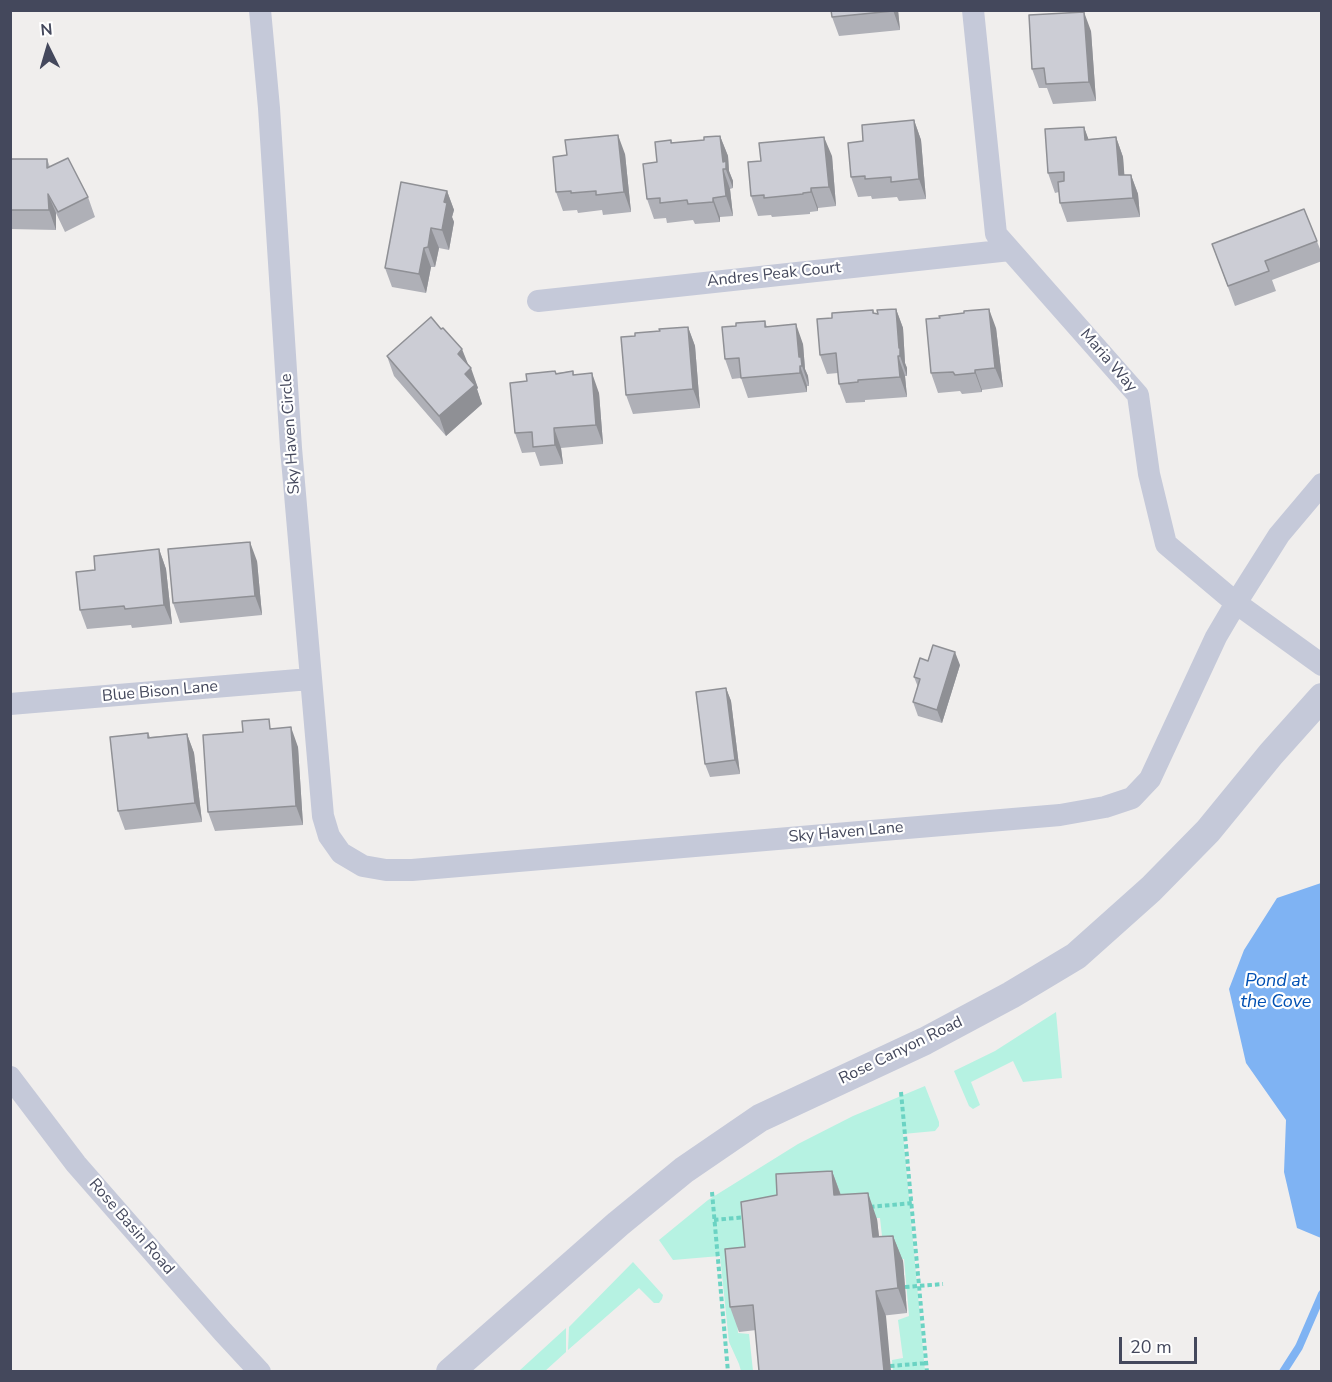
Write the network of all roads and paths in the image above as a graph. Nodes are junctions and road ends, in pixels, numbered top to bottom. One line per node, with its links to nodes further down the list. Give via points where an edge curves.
1 (260, 10): 8 (street, Sky Haven Circle)
2 (972, 10): 3 (street, Maria Way, via 996,234)
3 (1010, 250): 4 (street, Andres Peak Court); 6 (street, Maria Way, via 1138,395 1149,474 1166,544)
4 (538, 300)
5 (1322, 484): 6 (street, Sky Haven Lane, via 1279,535)
6 (1236, 603): 7 (street, Maria Way); 11 (street, Sky Haven Lane, via 1216,637 1150,779 1132,798 1105,807 1060,815 412,870 363,866)
7 (1322, 665)
8 (310, 679): 10 (street, Blue Bison Lane); 11 (street, Sky Haven Circle, via 323,816 329,836)
9 (1322, 697): 27 (street, Rose Canyon Road, via 1208,831 1076,956 925,1041 760,1118 684,1170)
10 (10, 704)
11 (341, 854)
12 (10, 1077): 26 (street, Rose Basin Road, via 76,1164)
13 (902, 1092): 15 (path)
14 (712, 1192): 18 (path)
15 (912, 1203): 16 (path); 20 (path)
16 (866, 1207)
17 (755, 1216): 18 (path)
18 (714, 1220): 23 (path)
19 (943, 1284): 20 (path)
20 (920, 1286): 21 (path); 24 (path)
21 (905, 1287)
22 (729, 1304): 23 (path)
23 (722, 1305): 28 (path)
24 (927, 1363): 25 (path); 29 (path)
25 (890, 1366)
26 (260, 1371)
27 (450, 1371)
28 (728, 1371)
29 (927, 1371)

